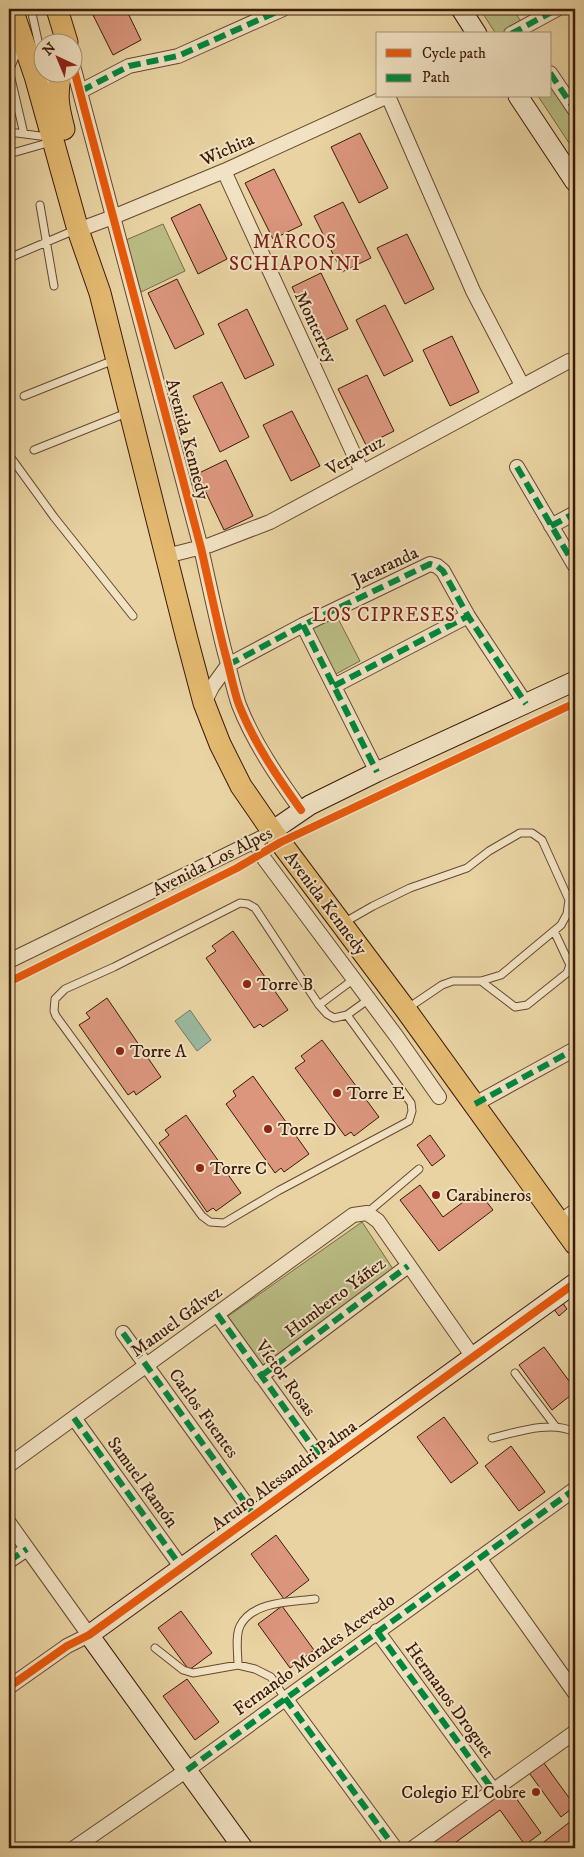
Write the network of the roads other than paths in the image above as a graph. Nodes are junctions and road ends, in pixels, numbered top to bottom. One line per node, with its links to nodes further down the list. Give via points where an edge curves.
1 (12, 9): 11 (main road, Avenida Kennedy)
2 (31, 9): 7 (lane)
3 (57, 9): 8 (main road)
4 (283, 9): 16 (street, via 183,54 129,66)
5 (461, 9): 9 (street)
6 (556, 9): 10 (street)
7 (36, 32)
8 (64, 32)
9 (476, 32)
10 (518, 32)
11 (18, 33): 12 (lane); 20 (main road, Avenida Kennedy)
12 (9, 70): 24 (lane)
13 (552, 76): 21 (street)
14 (56, 82): 20 (main road, Avenida Kennedy, via 58,88)
15 (78, 82): 16 (street, Avenida Kennedy)
16 (81, 91): 30 (street, Avenida Kennedy)
17 (384, 98): 27 (street, Wichita)
18 (389, 98): 37 (street, via 473,291)
19 (519, 98): 28 (street)
20 (51, 108): 25 (main road, Avenida Kennedy); 31 (main road, Avenida Kennedy)
21 (575, 110)
22 (9, 122): 23 (lane)
23 (10, 133): 24 (lane)
24 (24, 134): 25 (lane)
25 (53, 139): 26 (lane); 31 (main road, Avenida Kennedy)
26 (9, 154)
27 (224, 171): 30 (street, Wichita); 43 (street, Monterrey)
28 (575, 182)
29 (40, 205): 32 (lane)
30 (113, 217): 31 (street, Wichita); 46 (street, Avenida Kennedy)
31 (83, 227): 32 (lane); 35 (main road, Avenida Kennedy)
32 (47, 242): 33 (lane); 34 (lane)
33 (9, 258)
34 (54, 286)
35 (117, 358): 38 (lane); 39 (main road, Avenida Kennedy)
36 (569, 361): 37 (street, Veracruz)
37 (522, 385): 43 (street, Veracruz)
38 (24, 396)
39 (130, 412): 40 (lane); 47 (main road, Avenida Kennedy)
40 (34, 450)
41 (9, 455): 49 (lane)
42 (517, 467): 45 (street)
43 (362, 472): 46 (street, Veracruz, via 270,522)
44 (575, 513): 45 (street)
45 (551, 526): 48 (street)
46 (201, 548): 47 (street, Veracruz); 52 (street, Avenida Kennedy)
47 (166, 556): 55 (main road, Avenida Kennedy)
48 (575, 566)
49 (133, 616)
50 (468, 616): 51 (street, Jacaranda, via 443,570 430,564); 54 (street); 56 (street, Jacaranda)
51 (303, 626): 52 (street, Jacaranda); 54 (street)
52 (228, 665): 55 (street); 58 (street, Avenida Kennedy, via 248,722 276,776)
53 (575, 681): 56 (street, Avenida Los Alpes)
54 (334, 686): 57 (street)
55 (204, 703): 59 (main road, Avenida Kennedy)
56 (526, 704): 57 (street, Avenida Los Alpes)
57 (377, 772): 58 (street, Avenida Los Alpes)
58 (301, 810): 59 (street, Avenida Los Alpes)
59 (263, 837): 60 (main road, Avenida Kennedy); 62 (street, Avenida Los Alpes); 64 (street, Avenida Kennedy, via 265,860)
60 (342, 924): 61 (lane, via 410,888 467,868 520,833 532,833 542,840 569,900 567,914); 63 (main road, Avenida Kennedy)
61 (554, 931): 65 (lane, via 501,975); 65 (lane, via 570,965 567,973 527,1005 515,1007)
62 (9, 961)
63 (372, 966): 64 (street); 66 (main road, Avenida Kennedy)
64 (354, 979): 67 (street, Avenida Kennedy); 68 (lane)
65 (480, 981): 69 (lane, via 453,981 442,985)
66 (387, 986): 67 (street); 69 (main road, Avenida Kennedy)
67 (369, 999): 70 (lane); 72 (street, Avenida Kennedy)
68 (319, 1005): 70 (lane, via 334,1018); 70 (lane, via 255,908 240,903 65,989 55,999 54,1011 202,1216 220,1224 409,1121 411,1103)
69 (406, 1010): 73 (main road, Avenida Kennedy)
70 (348, 1015)
71 (575, 1049): 73 (street)
72 (439, 1098)
73 (475, 1104): 76 (main road, Avenida Kennedy, via 503,1144)
74 (419, 1169): 75 (lane)
75 (367, 1213): 78 (street, via 378,1221); 80 (street, Manuel Gálvez, via 353,1215)
76 (567, 1216): 77 (main road, Avenida Kennedy)
77 (575, 1244)
78 (408, 1266): 82 (street); 85 (street, Humberto Yáñez)
79 (575, 1283): 82 (street, Arturo Alessandri Palma)
80 (217, 1314): 83 (street, Manuel Gálvez); 85 (street, Víctor Rosas)
81 (123, 1333): 83 (street, Carlos Fuentes)
82 (473, 1357): 90 (street, Arturo Alessandri Palma)
83 (146, 1365): 86 (street, Manuel Gálvez); 93 (street, Carlos Fuentes)
84 (515, 1373): 87 (lane)
85 (261, 1376): 90 (street, Víctor Rosas)
86 (74, 1418): 91 (street, Manuel Gálvez); 98 (street, Samuel Ramón)
87 (556, 1426): 88 (lane); 89 (lane)
88 (575, 1432)
89 (492, 1438)
90 (325, 1464): 93 (street, Arturo Alessandri Palma)
91 (9, 1465)
92 (575, 1490): 96 (street, Fernando Morales Acevedo)
93 (254, 1515): 98 (street, Arturo Alessandri Palma)
94 (9, 1522): 95 (street)
95 (27, 1549): 97 (street); 101 (street)
96 (479, 1558): 100 (street, Fernando Morales Acevedo); 105 (street)
97 (9, 1561)
98 (182, 1568): 101 (street, Arturo Alessandri Palma)
99 (315, 1599): 103 (lane, via 262,1607 246,1617 238,1638)
100 (377, 1631): 106 (street, Fernando Morales Acevedo); 109 (street, Hermanos Droguet)
101 (89, 1635): 104 (street, Arturo Alessandri Palma, via 67,1646); 108 (street)
102 (155, 1648): 103 (lane, via 183,1670 193,1673)
103 (238, 1665): 106 (lane, via 271,1677)
104 (9, 1687)
105 (575, 1693)
106 (286, 1698): 108 (street, Fernando Morales Acevedo); 112 (street)
107 (575, 1732): 109 (street)
108 (187, 1770): 110 (street, Fernando Morales Acevedo); 111 (street)
109 (493, 1790): 113 (street)
110 (74, 1848)
111 (243, 1848)
112 (395, 1848)
113 (413, 1848)

